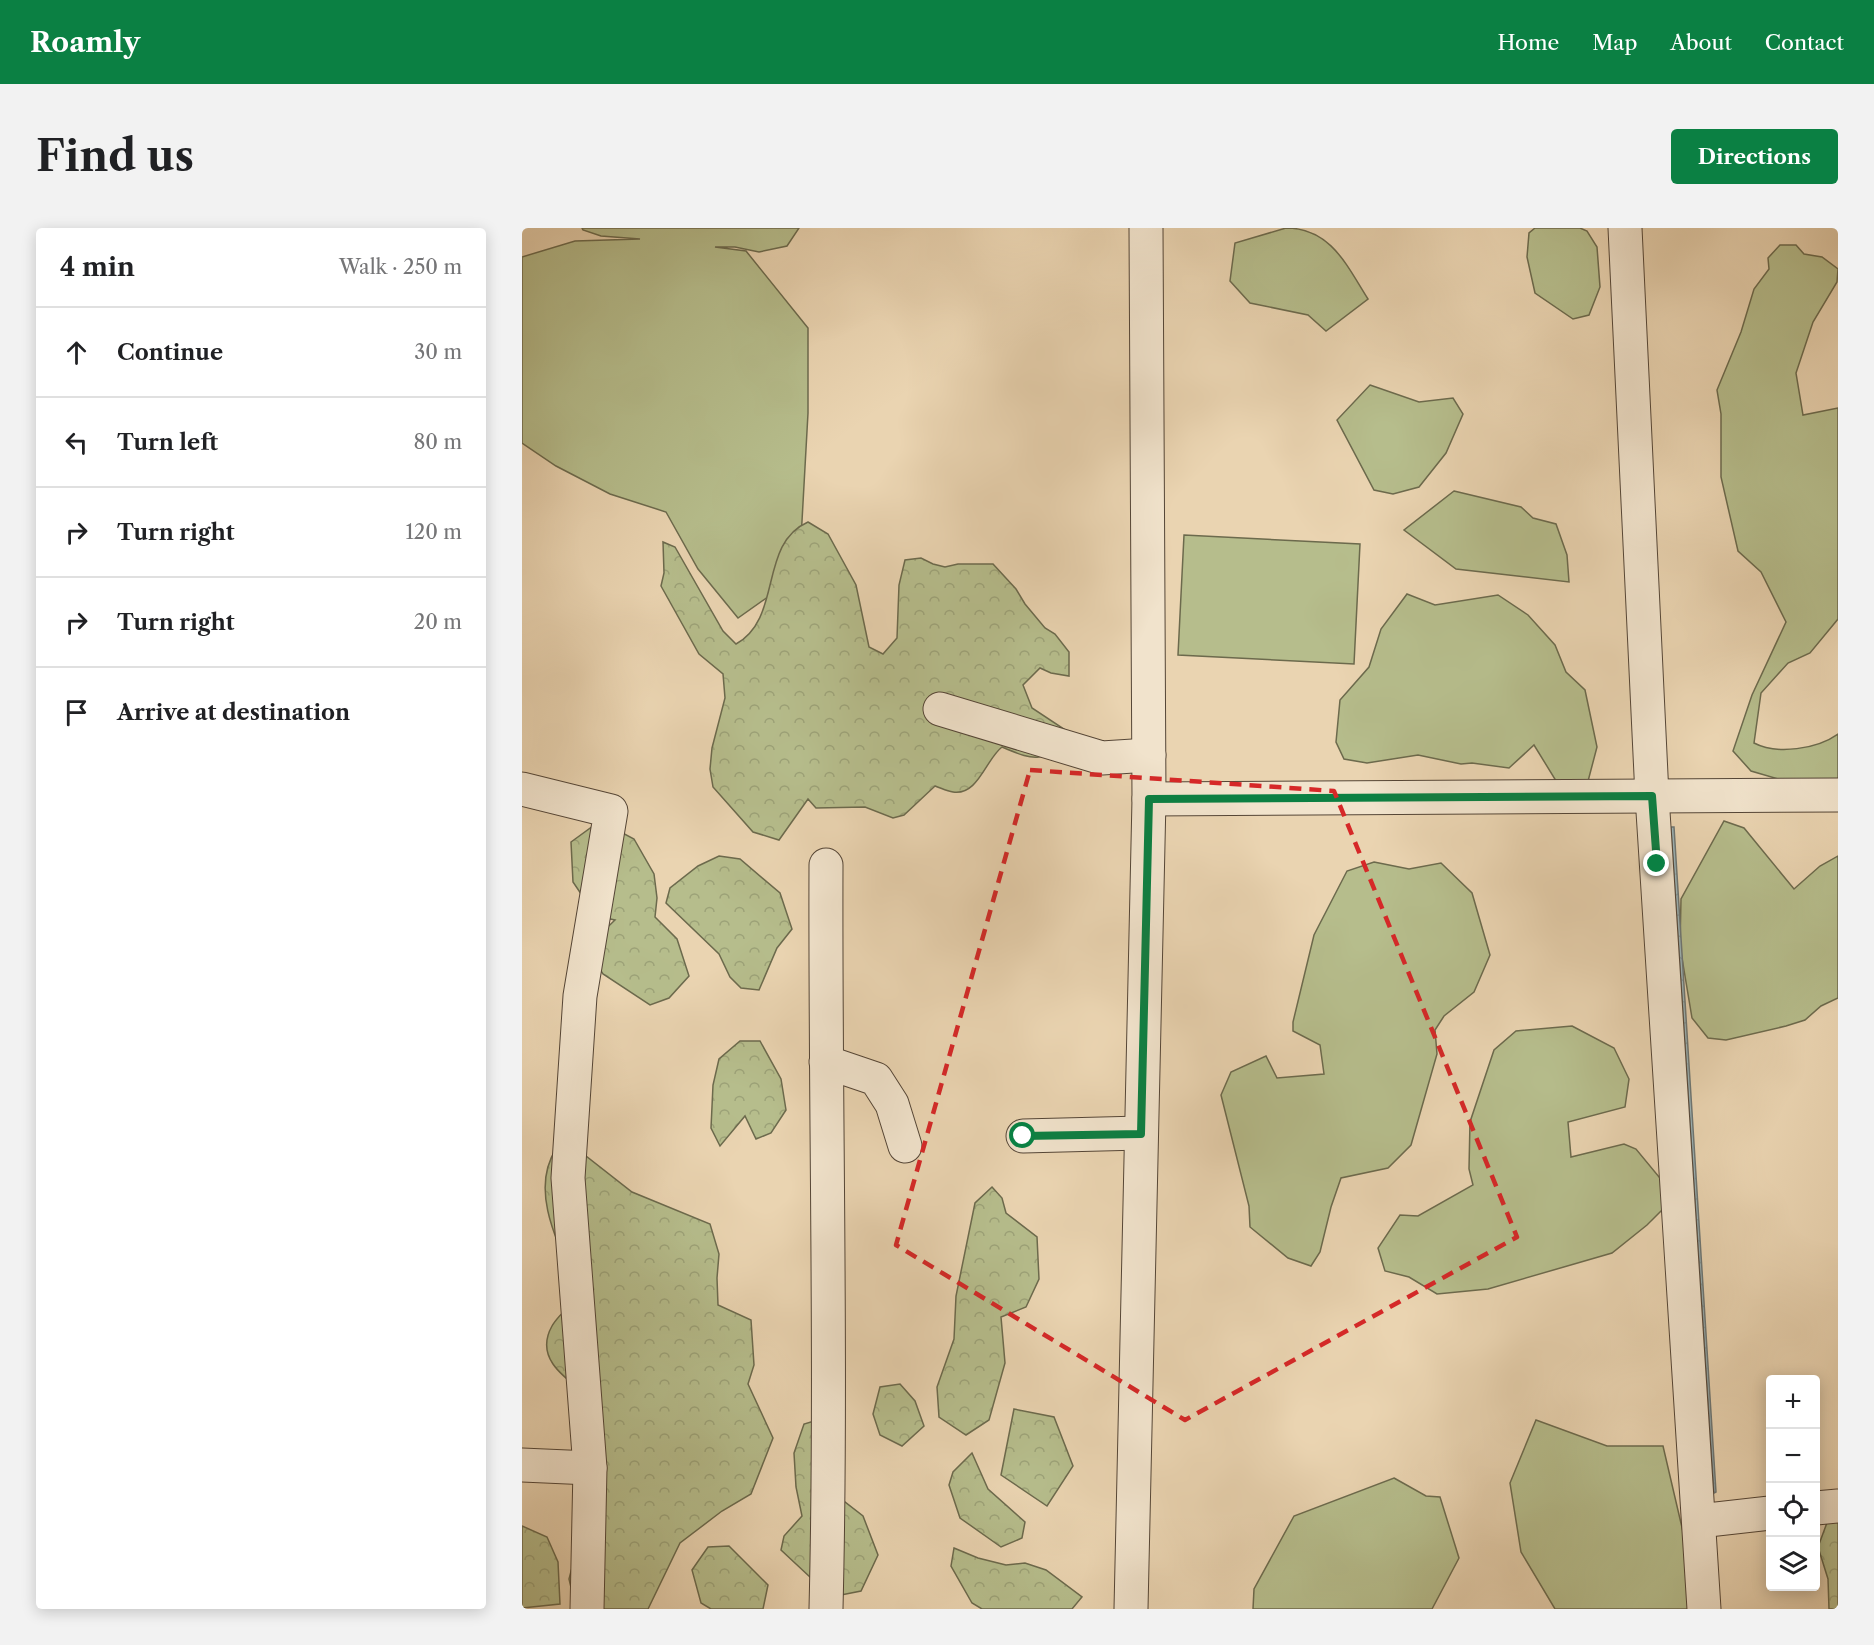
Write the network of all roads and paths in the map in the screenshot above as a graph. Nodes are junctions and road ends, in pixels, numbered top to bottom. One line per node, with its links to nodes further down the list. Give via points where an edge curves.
1 (1146, 228): 4 (street)
2 (1625, 228): 7 (street)
3 (940, 709): 4 (street, via 1102,758)
4 (1149, 755): 8 (street)
5 (522, 789): 15 (street, via 611,811 580,996 568,1178)
6 (1838, 795): 7 (street)
7 (1652, 796): 8 (street); 19 (street)
8 (1149, 799): 11 (street)
9 (826, 865): 10 (street)
10 (826, 1062): 13 (street, via 876,1079 892,1104); 21 (street)
11 (1141, 1134): 12 (street); 22 (street)
12 (1023, 1136)
13 (905, 1146)
14 (522, 1465): 15 (street)
15 (590, 1468): 20 (street)
16 (1838, 1506): 17 (street)
17 (1820, 1508)
18 (1766, 1513): 19 (street)
19 (1699, 1521): 23 (street)
20 (587, 1609)
21 (826, 1609)
22 (1131, 1609)
23 (1704, 1609)

